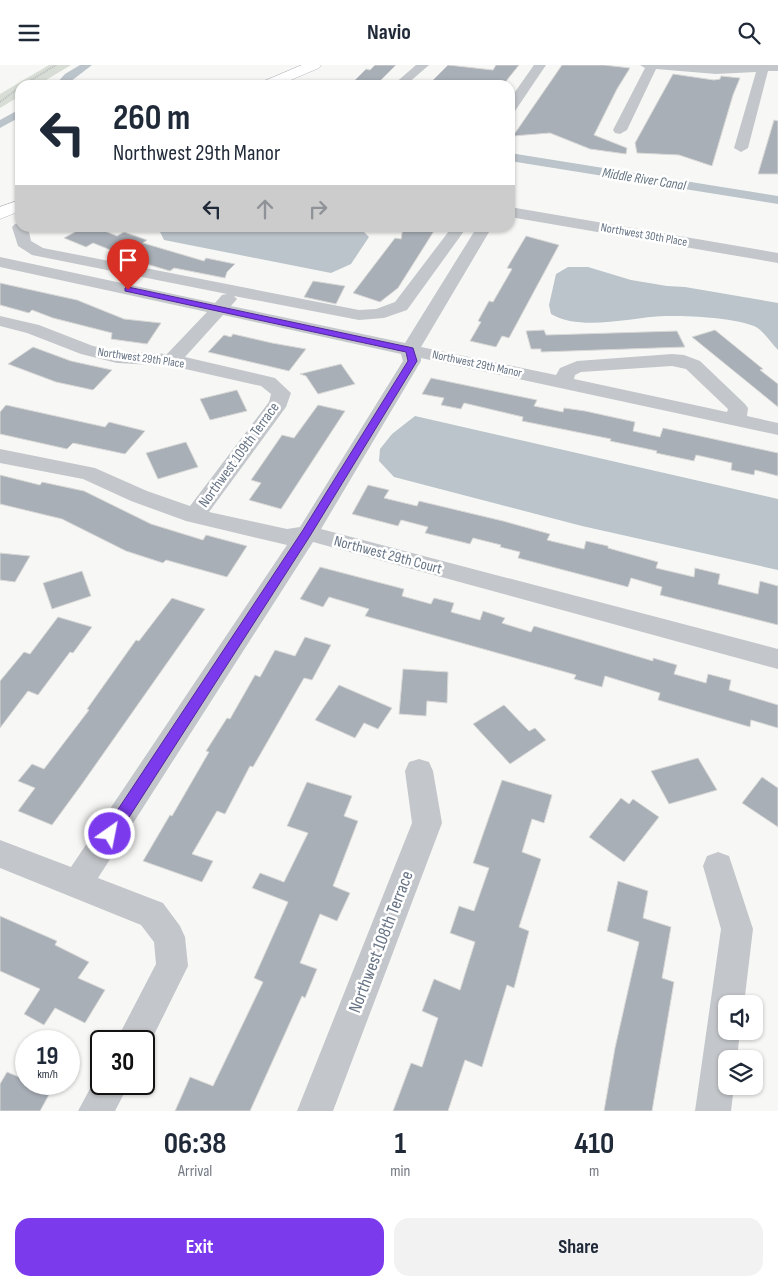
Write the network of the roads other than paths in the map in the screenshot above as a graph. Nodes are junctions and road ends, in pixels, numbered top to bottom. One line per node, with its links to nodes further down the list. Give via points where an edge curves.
1 (423, 65): 9 (street)
2 (540, 65): 10 (street)
3 (649, 65): 6 (street); 11 (street)
4 (320, 67): 7 (main road); 8 (main road)
5 (778, 67): 6 (street)
6 (763, 68): 12 (street)
7 (282, 80)
8 (298, 80)
9 (405, 80)
10 (515, 101)
11 (620, 130)
12 (741, 148)
13 (15, 192): 14 (main road)
14 (0, 199)
15 (515, 202): 19 (street, via 559,210)
16 (15, 207): 18 (main road)
17 (515, 213): 19 (street, Northwest 30th Place)
18 (0, 214)
19 (554, 219): 24 (street, Northwest 30th Place, via 652,230)
20 (21, 232): 27 (street, via 24,243 38,251)
21 (456, 232): 27 (street, via 401,306 378,314 359,315)
22 (482, 232): 30 (street)
23 (778, 245): 24 (street, via 752,242)
24 (747, 253): 25 (street, Northwest 30th Place)
25 (778, 258)
26 (0, 262): 28 (street, Northwest 29th Manor)
27 (235, 291): 28 (street)
28 (219, 309): 30 (street, Northwest 29th Manor); 31 (street)
29 (0, 321): 31 (street, Northwest 29th Place, via 117,357)
30 (410, 350): 32 (street, Northwest 29th Manor); 38 (street, via 412,361)
31 (172, 360): 33 (street, Northwest 29th Place, via 268,382)
32 (563, 383): 34 (street, Northwest 29th Manor); 34 (street, via 567,372 577,367 684,361 693,365 738,408)
33 (281, 393): 37 (street, Northwest 109th Terrace, via 280,403)
34 (736, 420): 35 (street, Northwest 29th Manor)
35 (778, 429)
36 (0, 456): 37 (street, Northwest 29th Court, via 88,473)
37 (194, 516): 38 (street, Northwest 29th Court, via 288,537)
38 (306, 533): 39 (street, Northwest 29th Court); 43 (street)
39 (778, 659)
40 (419, 771): 49 (street, Northwest 108th Terrace, via 427,823)
41 (0, 854): 43 (street)
42 (718, 866): 44 (street, via 737,929)
43 (77, 884): 45 (street, via 152,913 169,937 172,965)
44 (728, 995)
45 (139, 1030)
46 (722, 1040): 50 (street)
47 (105, 1095): 48 (street)
48 (96, 1111)
49 (315, 1111)
50 (713, 1111)

